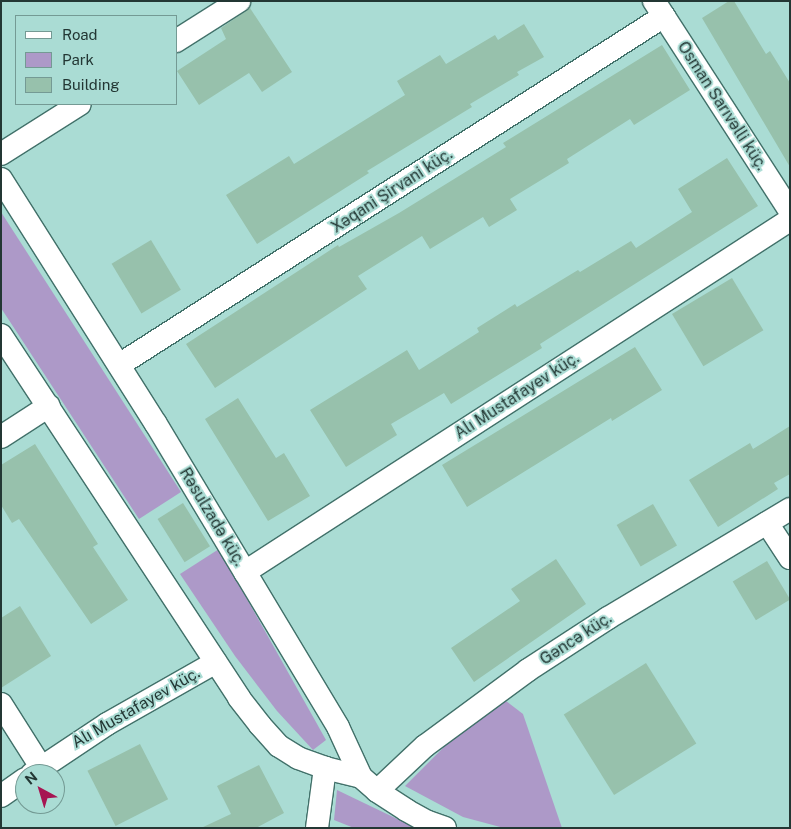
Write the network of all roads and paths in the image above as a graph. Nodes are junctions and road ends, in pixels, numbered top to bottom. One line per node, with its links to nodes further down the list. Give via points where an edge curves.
1 (239, 1): 3 (street)
2 (659, 9): 7 (street, Osman Sarıvəlli küç.); 10 (street, Xəqani Şirvani küç.)
3 (178, 41)
4 (78, 105): 5 (street)
5 (1, 154)
6 (1, 179): 10 (street, Rəsulzadə küç.)
7 (790, 211)
8 (790, 220): 16 (street, Alı Mustafayev küç.)
9 (1, 335): 11 (street)
10 (119, 365): 16 (street, Rəsulzadə küç.)
11 (49, 406): 12 (street); 17 (street)
12 (1, 436)
13 (790, 509): 14 (street, Gəncə küç.)
14 (767, 522): 15 (street); 22 (street, Gəncə küç., via 528,670)
15 (790, 558)
16 (245, 572): 22 (street, Rəsulzadə küç., via 338,726)
17 (216, 662): 20 (street, Alı Mustafayev küç., via 107,724); 21 (street, via 255,718 280,746 298,758)
18 (1, 704): 19 (street)
19 (28, 764)
20 (48, 764)
21 (325, 768): 22 (street); 25 (street)
22 (369, 784): 26 (street, via 428,822)
23 (15, 786): 24 (street, Alı Mustafayev küç.)
24 (1, 796)
25 (318, 828)
26 (445, 828)

